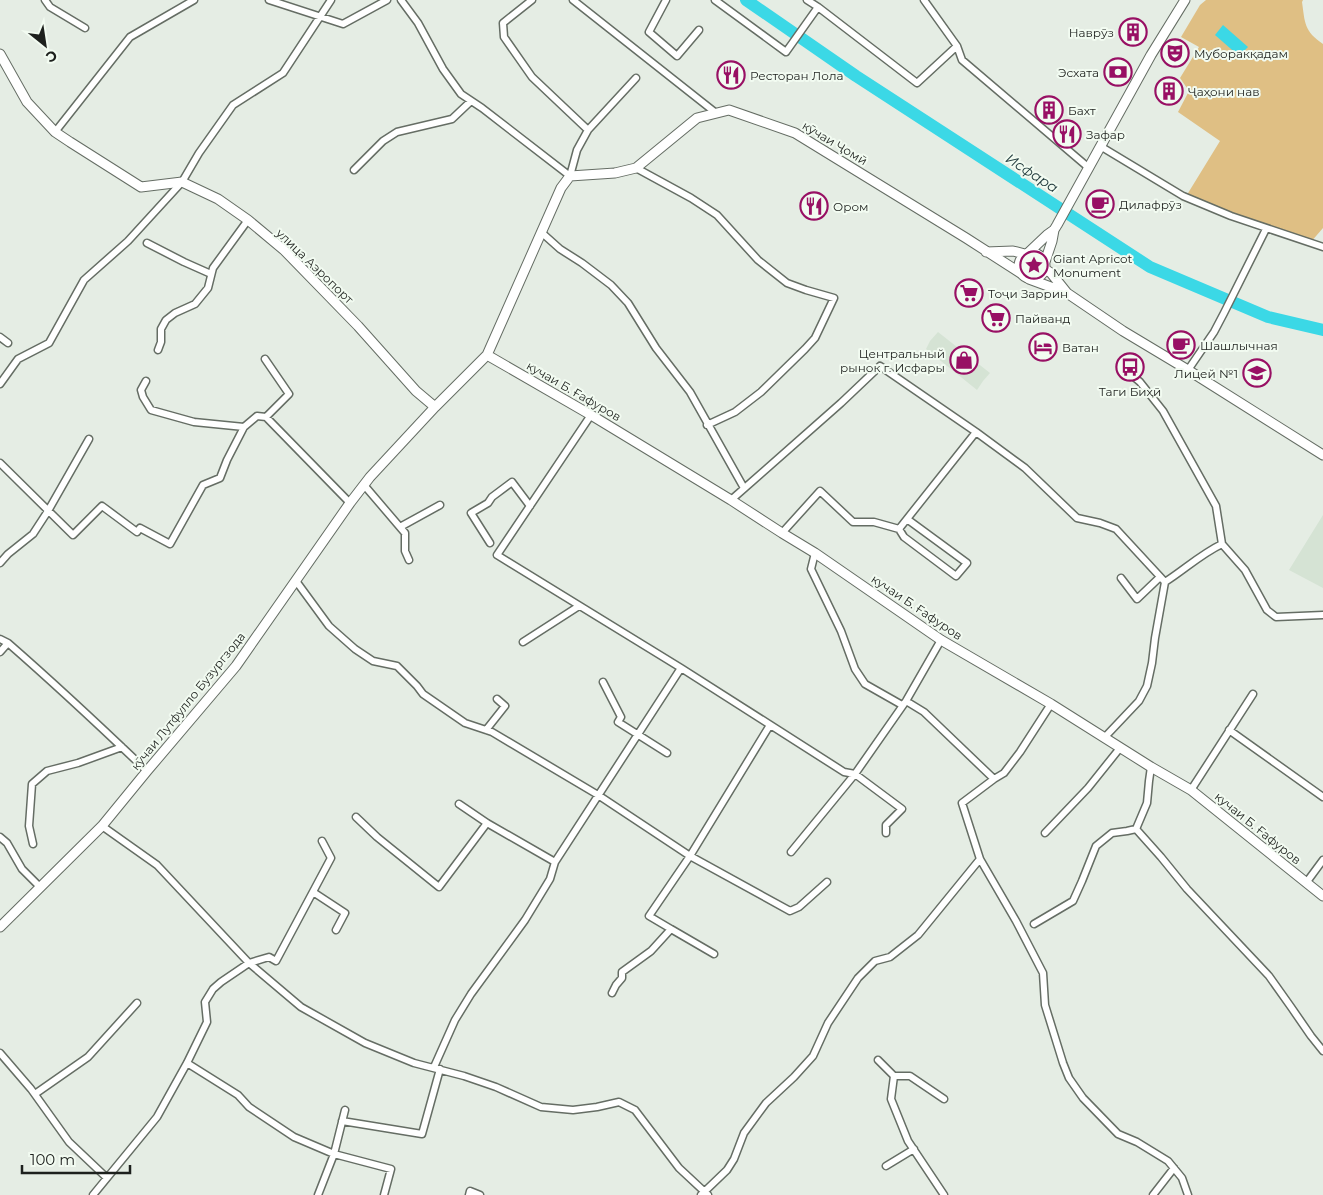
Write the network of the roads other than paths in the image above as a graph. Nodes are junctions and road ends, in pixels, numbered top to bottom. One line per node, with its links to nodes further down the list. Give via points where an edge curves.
1 (45, 0): 16 (street, via 50,7)
2 (194, 0): 24 (street, via 130,37)
3 (269, 0): 15 (street)
4 (331, 0): 15 (street)
5 (386, 0): 15 (street, via 343,24)
6 (401, 0): 21 (street, via 418,23 443,69 461,94)
7 (532, 0): 23 (street, via 503,23 504,37 532,77)
8 (573, 0): 22 (street)
9 (666, 0): 17 (street, via 649,32 677,56)
10 (716, 0): 14 (street, via 786,52)
11 (807, 0): 14 (street)
12 (924, 0): 18 (street)
13 (1185, 0): 25 (main road)
14 (818, 7): 18 (street, via 917,83)
15 (320, 16): 30 (street, via 283,73 233,105)
16 (85, 28)
17 (699, 30)
18 (957, 46): 27 (street, via 962,60)
19 (0, 54): 24 (main road, via 27,102)
20 (636, 78): 23 (street)
21 (471, 101): 28 (street, via 452,119 390,136); 29 (street)
22 (716, 113): 26 (main road, кӯчаи Ҷомӣ, via 697,118); 37 (main road, кӯчаи Ҷомӣ, via 729,110 795,133)
23 (588, 130): 29 (street, via 577,150)
24 (56, 132): 30 (main road, via 141,187)
25 (1100, 146): 27 (main road); 33 (street, via 1183,196)
26 (636, 168): 29 (main road, кӯчаи Ҷомӣ); 55 (street, via 717,215 758,260 787,283 834,298 815,338 805,349 761,392 735,412)
27 (1088, 168): 32 (main road)
28 (354, 170)
29 (570, 176): 34 (main road, via 561,188)
30 (182, 182): 31 (main road, улица Аэропорт); 51 (street, via 128,241 84,280 49,343 18,359)
31 (248, 220): 40 (street); 52 (main road, улица Аэропорт, via 284,250 416,391)
32 (1055, 228): 38 (main road); 39 (main road)
33 (1266, 228): 36 (street); 49 (street, via 1214,332)
34 (542, 232): 46 (main road); 55 (street, via 560,249 611,285 628,303 656,348 690,392)
35 (147, 243): 40 (street)
36 (1323, 247)
37 (986, 252): 38 (main road); 41 (main road, кӯчаи Ҷомӣ)
38 (1027, 254): 39 (main road, via 1037,253); 41 (main road, via 1019,261 1019,270)
39 (1045, 266): 41 (main road, via 1041,276); 42 (main road)
40 (212, 274): 45 (street, via 208,288 196,304 166,320 160,329)
41 (1026, 276): 42 (main road, кӯчаи Ҷомӣ)
42 (1067, 293): 49 (main road, кӯчаи Ҷомӣ, via 1122,331)
43 (0, 336): 44 (street)
44 (8, 343)
45 (158, 350)
46 (487, 355): 52 (main road, кӯчаи Лутфулло Бузургзода); 53 (main road, кучаи Б. Ғафуров)
47 (265, 359): 54 (street, via 289,394)
48 (1121, 366): 73 (street, via 1140,382 1163,411 1216,506)
49 (1188, 370): 59 (main road, кӯчаи Ҷомӣ)
50 (146, 381): 56 (street, via 141,390 151,410 194,422)
51 (0, 384)
52 (435, 407): 61 (main road, кӯчаи Лутфулло Бузургзода)
53 (590, 415): 63 (main road, кучаи Б. Ғафуров); 66 (street)
54 (266, 417): 56 (street, via 257,416); 64 (street)
55 (708, 424): 62 (street)
56 (244, 427): 67 (street, via 220,478 203,485 170,544 140,528 137,532 102,506 73,535)
57 (976, 432): 62 (street, via 880,366); 68 (street); 79 (street, via 1025,468 1077,518 1116,529)
58 (89, 438): 67 (street)
59 (1323, 455)
60 (0, 463): 67 (street)
61 (364, 484): 64 (main road, кӯчаи Лутфулло Бузургзода); 69 (street)
62 (744, 488): 63 (street)
63 (731, 500): 71 (main road, кучаи Б. Ғафуров)
64 (350, 502): 78 (main road, кӯчаи Лутфулло Бузургзода)
65 (440, 505): 69 (street)
66 (530, 506): 72 (street, via 512,482 471,513); 80 (street, via 497,555)
67 (48, 511): 76 (street, via 33,534)
68 (907, 519): 70 (street); 70 (street, via 967,564 956,576 904,537)
69 (400, 527): 75 (street, via 405,533 405,551)
70 (899, 529): 71 (street, via 874,522 853,522 820,491)
71 (782, 534): 74 (main road, кучаи Б. Ғафуров)
72 (490, 543)
73 (1222, 544): 79 (street); 81 (street, via 1245,570 1267,610 1276,617)
74 (815, 553): 83 (main road, кучаи Б. Ғафуров); 91 (street, via 811,569 855,669 865,684)
75 (409, 560)
76 (0, 563)
77 (1121, 578): 79 (street, via 1137,599)
78 (296, 580): 94 (street, via 328,626 354,649 373,661 397,666 422,694 465,723); 102 (main road, кӯчаи Лутфулло Бузургзода, via 236,666)
79 (1162, 580): 97 (street, via 1147,686 1140,701)
80 (579, 606): 84 (street); 87 (street)
81 (1323, 615)
82 (0, 640): 85 (street)
83 (941, 640): 91 (street); 92 (main road, кучаи Б. Ғафуров)
84 (523, 642)
85 (8, 643): 86 (street); 98 (street)
86 (0, 652)
87 (681, 668): 93 (street); 96 (street)
88 (603, 682): 96 (street, via 621,717 618,722)
89 (1253, 694): 95 (street)
90 (497, 699): 94 (street, via 505,706)
91 (904, 703): 103 (street); 104 (street, via 924,712)
92 (1051, 704): 97 (main road, кучаи Б. Ғафуров); 104 (street, via 1020,752 1004,773)
93 (770, 725): 103 (street, via 844,772); 119 (street)
94 (486, 730): 106 (street)
95 (1229, 730): 105 (street); 107 (street)
96 (638, 735): 100 (street); 106 (street)
97 (1104, 738): 99 (main road, кучаи Б. Ғафуров)
98 (122, 747): 102 (street); 117 (street, via 47,771 32,784 29,826)
99 (1120, 748): 101 (main road, кучаи Б. Ғафуров); 114 (street)
100 (668, 752)
101 (1152, 767): 105 (main road, кучаи Б. Ғафуров); 112 (street, via 1147,803)
102 (147, 771): 111 (main road, кӯчаи Лутфулло Бузургзода)
103 (855, 774): 113 (street, via 902,809 886,825); 118 (street)
104 (994, 779): 120 (street, via 962,804)
105 (1191, 790): 124 (main road, кучаи Б. Ғафуров)
106 (598, 795): 119 (street); 122 (street)
107 (1323, 797)
108 (460, 804): 110 (street)
109 (356, 817): 110 (street, via 439,888)
110 (487, 823): 122 (street)
111 (102, 826): 125 (main road, кӯчаи Лутфулло Бузургзода); 133 (street, via 157,865)
112 (1136, 828): 128 (street, via 1112,833 1096,846 1073,901); 136 (street, via 1187,889 1269,976)
113 (886, 833)
114 (1045, 834)
115 (0, 837): 125 (street, via 22,869)
116 (322, 841): 126 (street, via 331,858)
117 (33, 844)
118 (791, 852)
119 (690, 856): 123 (street, via 790,911); 130 (street, via 650,916)
120 (980, 859): 149 (street, via 1042,973 1045,1005 1069,1078 1083,1098 1118,1134 1138,1142); 151 (street, via 918,935 890,957 875,961 858,978 828,1023 813,1056 766,1103 744,1133 727,1170)
121 (1323, 860): 124 (street)
122 (555, 862): 140 (street, via 550,879 530,912 455,1020)
123 (827, 882)
124 (1306, 883): 127 (main road, кучаи Б. Ғафуров)
125 (40, 887): 129 (main road, кӯчаи Лутфулло Бузургзода)
126 (313, 892): 131 (street, via 345,913); 133 (street, via 276,961 269,957)
127 (1323, 896)
128 (1034, 924)
129 (0, 927)
130 (671, 929): 132 (street); 134 (street, via 651,951 622,972 622,978)
131 (336, 930)
132 (714, 954)
133 (249, 963): 139 (street, via 213,989 205,1002 207,1022); 140 (street, via 301,1007 365,1043 414,1063)
134 (612, 993)
135 (137, 1003): 142 (street, via 88,1057)
136 (1323, 1052)
137 (0, 1053): 142 (street)
138 (878, 1060): 141 (street)
139 (187, 1063): 147 (street, via 238,1095 294,1137); 150 (street, via 157,1117)
140 (437, 1068): 145 (street, via 422,1134); 151 (street, via 496,1087 541,1107 573,1110 619,1102 635,1110 679,1168)
141 (894, 1076): 143 (street, via 910,1076); 146 (street, via 891,1100)
142 (35, 1094): 150 (street, via 69,1142)
143 (944, 1099)
144 (345, 1110): 145 (street)
145 (342, 1121): 147 (street)
146 (914, 1149): 148 (street); 157 (street)
147 (334, 1154): 153 (street); 154 (street, via 391,1169)
148 (886, 1166)
149 (1174, 1168): 158 (street); 159 (street)
150 (107, 1178): 152 (street)
151 (705, 1194)
152 (92, 1195)
153 (318, 1195)
154 (384, 1195)
155 (469, 1195): 156 (street, via 470,1191)
156 (480, 1195)
157 (942, 1195)
158 (1153, 1195)
159 (1188, 1195)

